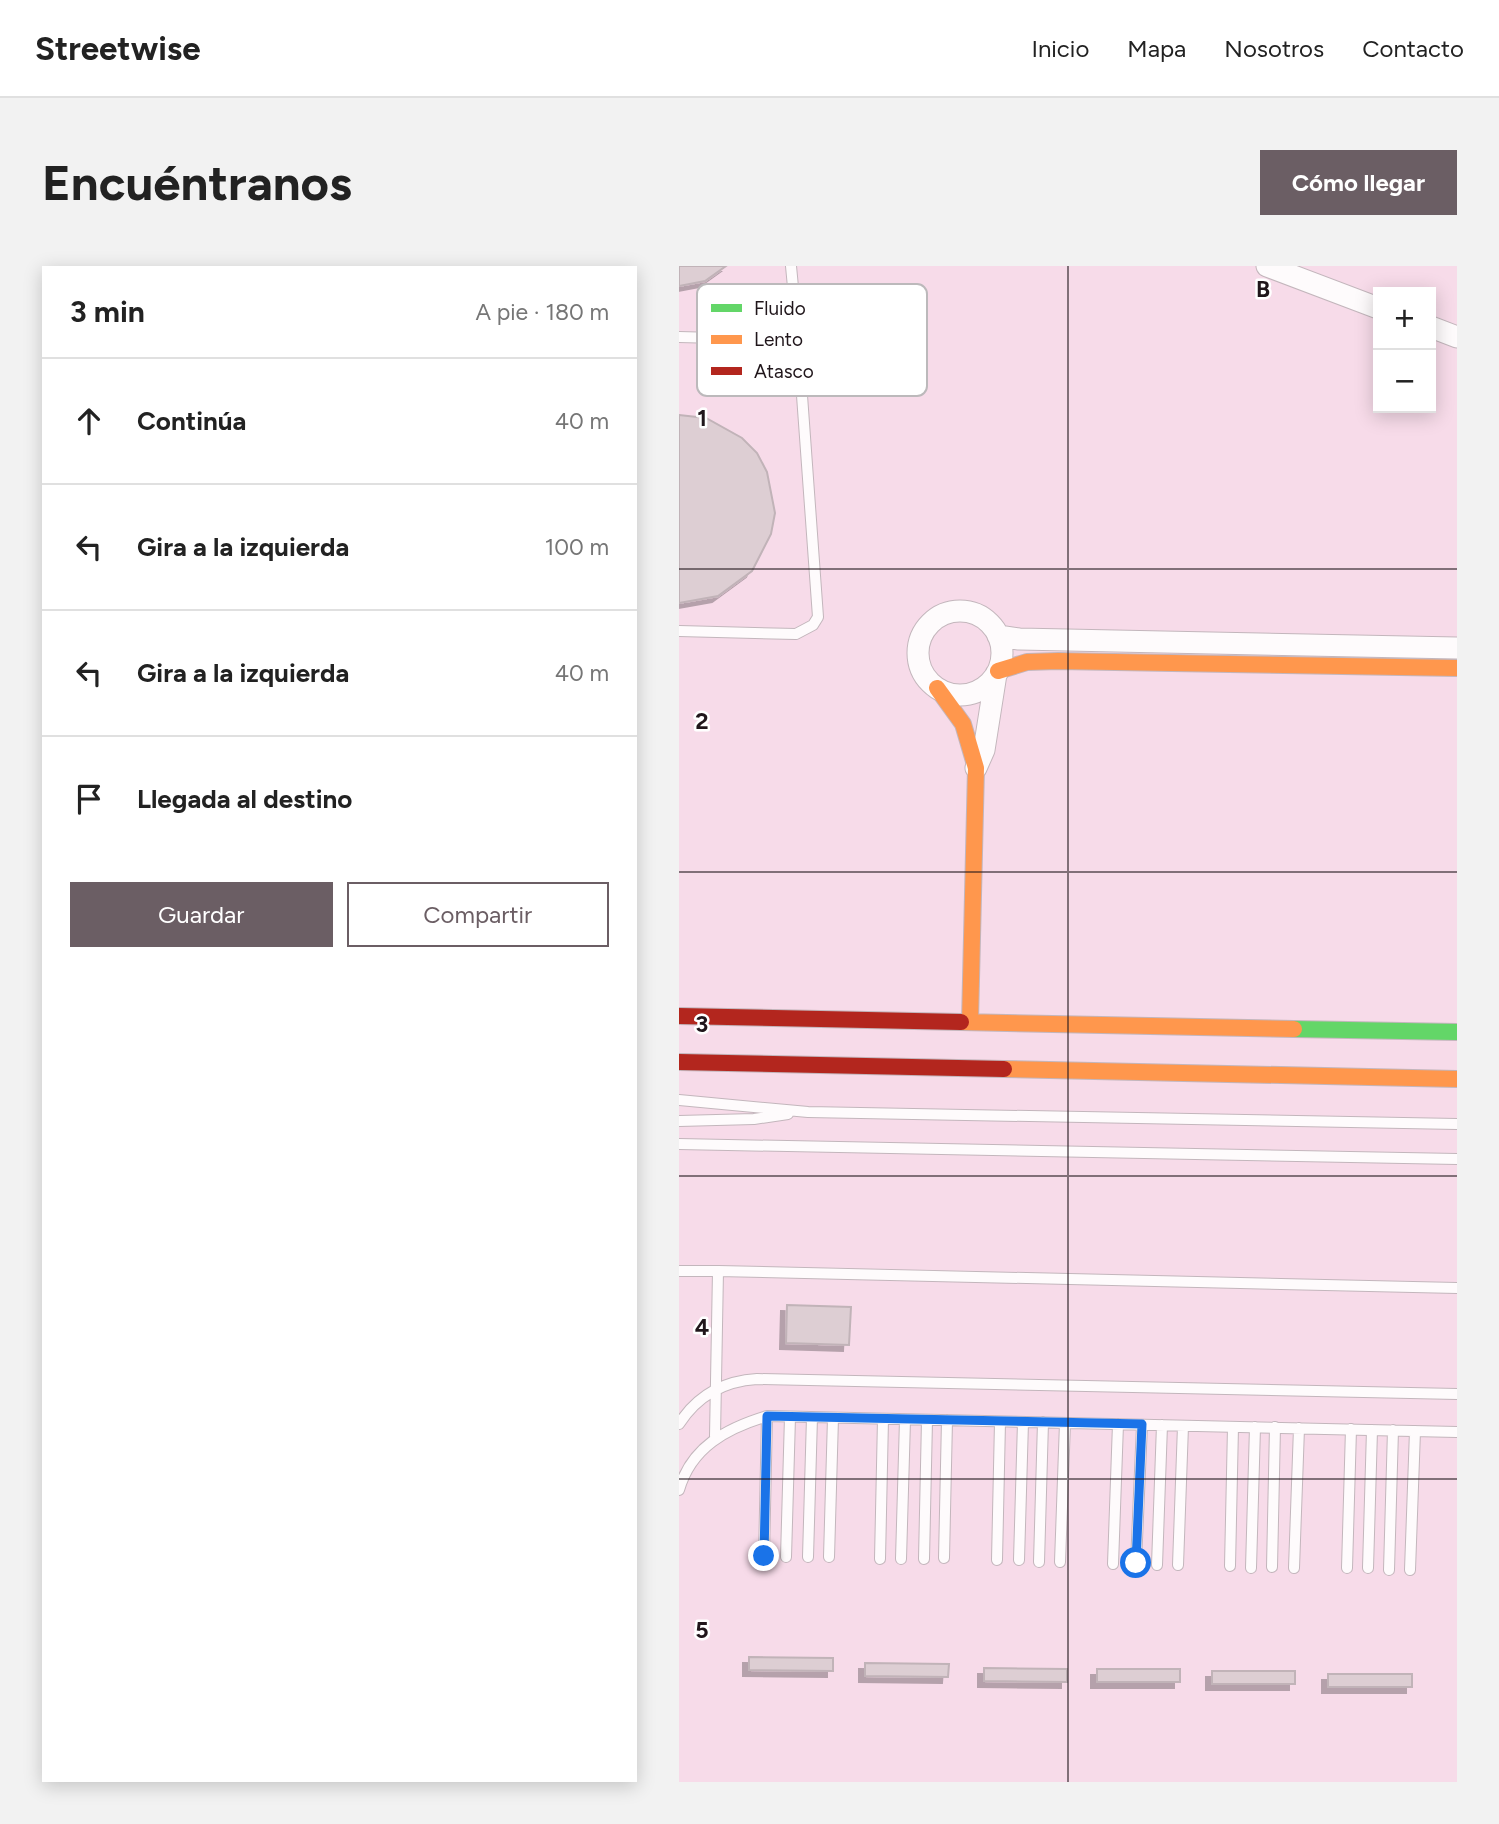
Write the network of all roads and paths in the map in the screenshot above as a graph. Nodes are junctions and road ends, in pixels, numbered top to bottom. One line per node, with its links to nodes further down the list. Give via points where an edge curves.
1 (792, 266): 3 (lane)
2 (1267, 266): 4 (street)
3 (793, 284)
4 (1373, 306)
5 (1436, 329): 8 (street)
6 (679, 337): 7 (lane)
7 (697, 337)
8 (1457, 337)
9 (802, 396): 10 (lane, via 818,617 796,634)
10 (679, 631)
11 (998, 636): 12 (street); 14 (street, via 1001,659); 15 (street, via 992,625 972,612 937,617 922,635 918,658 921,670)
12 (1457, 648)
13 (1457, 668): 14 (street, via 1058,661 1027,662)
14 (997, 672): 15 (street, via 971,693); 16 (street, via 984,750)
15 (937, 688): 16 (street, via 963,724)
16 (976, 768): 18 (street)
17 (679, 1016): 18 (street)
18 (970, 1022): 19 (street)
19 (1457, 1032)
20 (679, 1062): 21 (street)
21 (1457, 1079)
22 (679, 1100): 23 (lane)
23 (808, 1112): 24 (lane); 25 (lane)
24 (679, 1121)
25 (1457, 1124)
26 (679, 1144): 27 (lane)
27 (1457, 1159)
28 (679, 1271): 29 (lane)
29 (718, 1271): 30 (lane); 31 (lane)
30 (1457, 1288)
31 (716, 1389): 32 (lane, via 738,1380 757,1379); 45 (lane, via 699,1400); 59 (lane)
32 (1457, 1394)
33 (767, 1416): 34 (lane); 59 (lane); 61 (lane)
34 (790, 1417): 35 (lane); 62 (lane)
35 (812, 1418): 36 (lane); 63 (lane)
36 (833, 1418): 37 (lane); 64 (lane)
37 (883, 1419): 38 (lane); 66 (lane)
38 (905, 1420): 39 (lane); 67 (lane)
39 (927, 1420): 40 (lane); 68 (lane)
40 (947, 1420): 41 (lane); 65 (lane)
41 (1000, 1422): 42 (lane); 69 (lane)
42 (1023, 1422): 43 (lane); 70 (lane)
43 (1043, 1422): 44 (lane); 71 (lane)
44 (1065, 1423): 46 (lane); 72 (lane)
45 (679, 1424)
46 (1118, 1424): 47 (lane); 74 (lane)
47 (1142, 1424): 48 (lane); 73 (lane)
48 (1162, 1425): 49 (lane); 75 (lane)
49 (1183, 1426): 50 (lane); 76 (lane)
50 (1233, 1427): 51 (lane); 77 (lane)
51 (1255, 1427): 52 (lane); 78 (lane)
52 (1275, 1427): 53 (lane); 79 (lane)
53 (1299, 1428): 54 (lane); 80 (lane)
54 (1351, 1429): 55 (lane); 82 (lane)
55 (1372, 1430): 56 (lane); 81 (lane)
56 (1393, 1430): 57 (lane); 83 (lane)
57 (1415, 1431): 58 (lane); 84 (lane)
58 (1457, 1432)
59 (715, 1437): 60 (lane, via 692,1462)
60 (679, 1490)
61 (764, 1556)
62 (786, 1557)
63 (808, 1557)
64 (829, 1557)
65 (944, 1558)
66 (880, 1559)
67 (901, 1559)
68 (924, 1559)
69 (997, 1560)
70 (1019, 1560)
71 (1039, 1562)
72 (1060, 1562)
73 (1136, 1563)
74 (1114, 1564)
75 (1157, 1565)
76 (1178, 1565)
77 (1230, 1566)
78 (1251, 1567)
79 (1272, 1567)
80 (1294, 1568)
81 (1368, 1568)
82 (1347, 1569)
83 (1389, 1570)
84 (1411, 1570)

